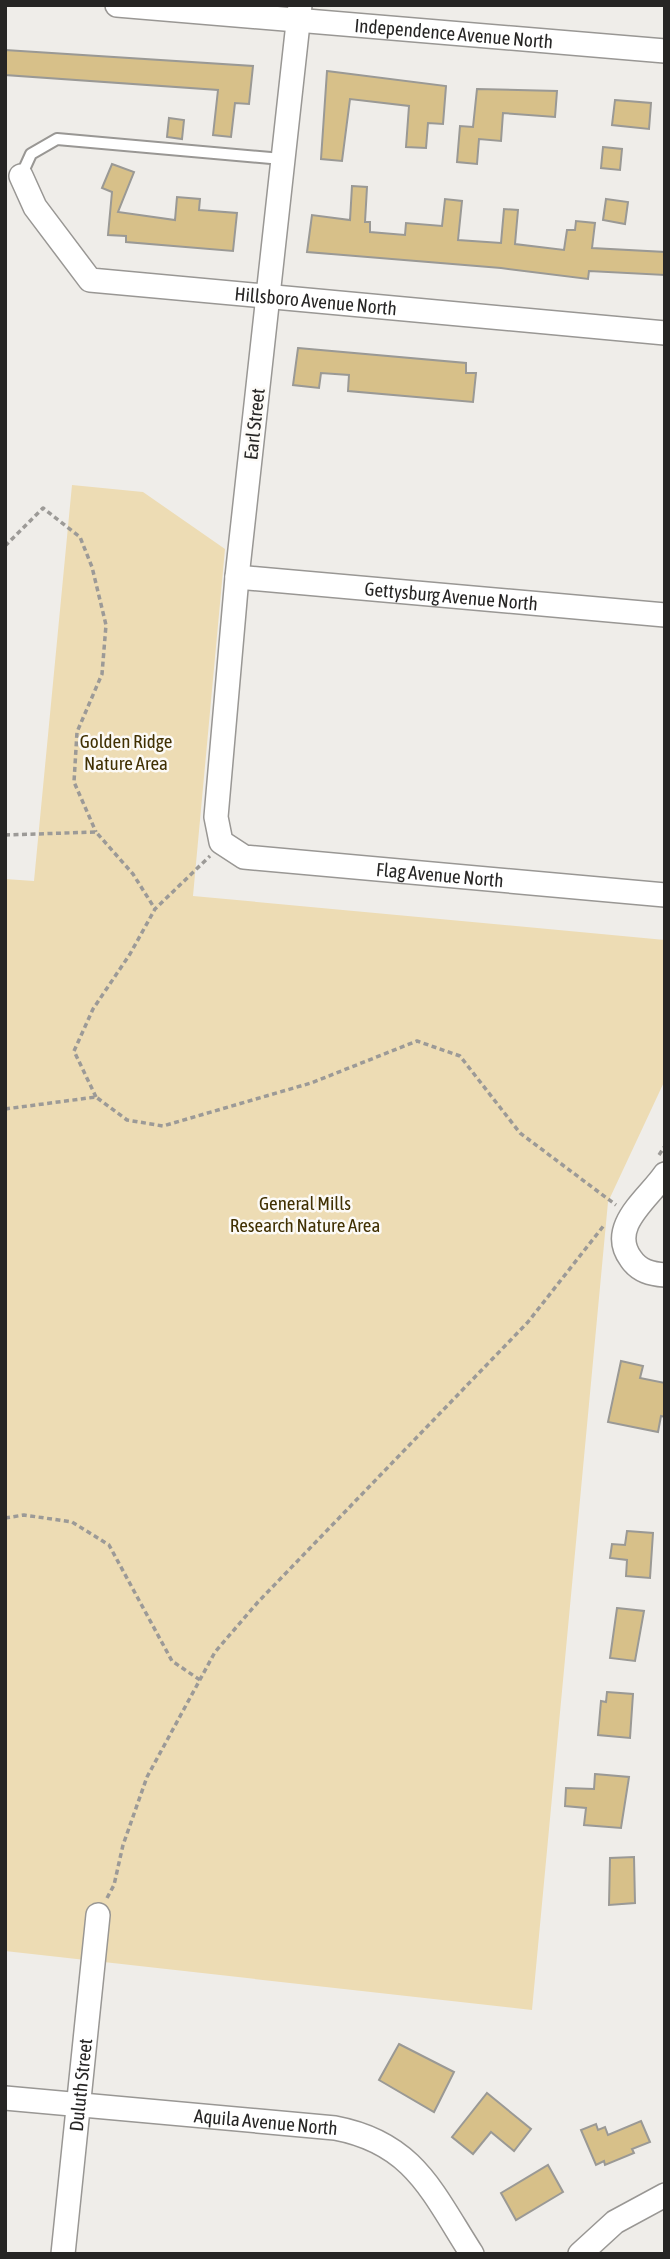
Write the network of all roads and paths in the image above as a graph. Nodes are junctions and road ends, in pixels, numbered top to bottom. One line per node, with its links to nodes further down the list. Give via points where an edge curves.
1 (117, 5): 2 (street, Independence Avenue North)
2 (299, 12): 3 (street, Independence Avenue North); 4 (street, Earl Street)
3 (665, 51)
4 (282, 159): 5 (lane, via 57,139 31,154); 6 (street, Earl Street)
5 (21, 176): 6 (street, Hillsboro Avenue North, via 35,207 90,280)
6 (268, 297): 7 (street, Hillsboro Avenue North); 9 (street, Earl Street)
7 (665, 333)
8 (5, 547): 11 (path, via 43,508 80,537 92,567 106,625 102,674 77,732 74,782)
9 (237, 577): 10 (street, Gettysburg Avenue North); 13 (street, Earl Street, via 216,817)
10 (665, 615)
11 (96, 832): 12 (path); 15 (path, via 134,874)
12 (5, 835)
13 (221, 842): 14 (street, Flag Avenue North, via 244,857); 15 (path)
14 (665, 895)
15 (155, 909): 16 (path, via 93,1009 74,1051)
16 (96, 1097): 17 (path); 19 (path, via 127,1120 163,1126 311,1083 416,1041 460,1056 520,1133)
17 (5, 1109)
18 (665, 1174): 19 (street)
19 (624, 1211): 20 (street, via 625,1251 650,1274); 22 (path, via 598,1235 528,1322 258,1602 215,1652)
20 (665, 1275)
21 (5, 1518): 22 (path, via 24,1515 72,1522 108,1545 172,1661)
22 (200, 1680): 23 (path, via 147,1777 122,1845 114,1885)
23 (98, 1915): 25 (street, Duluth Street)
24 (5, 2098): 25 (street, Aquila Avenue North)
25 (78, 2104): 27 (street, Duluth Street); 28 (street, Aquila Avenue North, via 363,2133 411,2164)
26 (665, 2194): 29 (street, via 615,2221)
27 (63, 2254)
28 (472, 2254)
29 (580, 2254)

